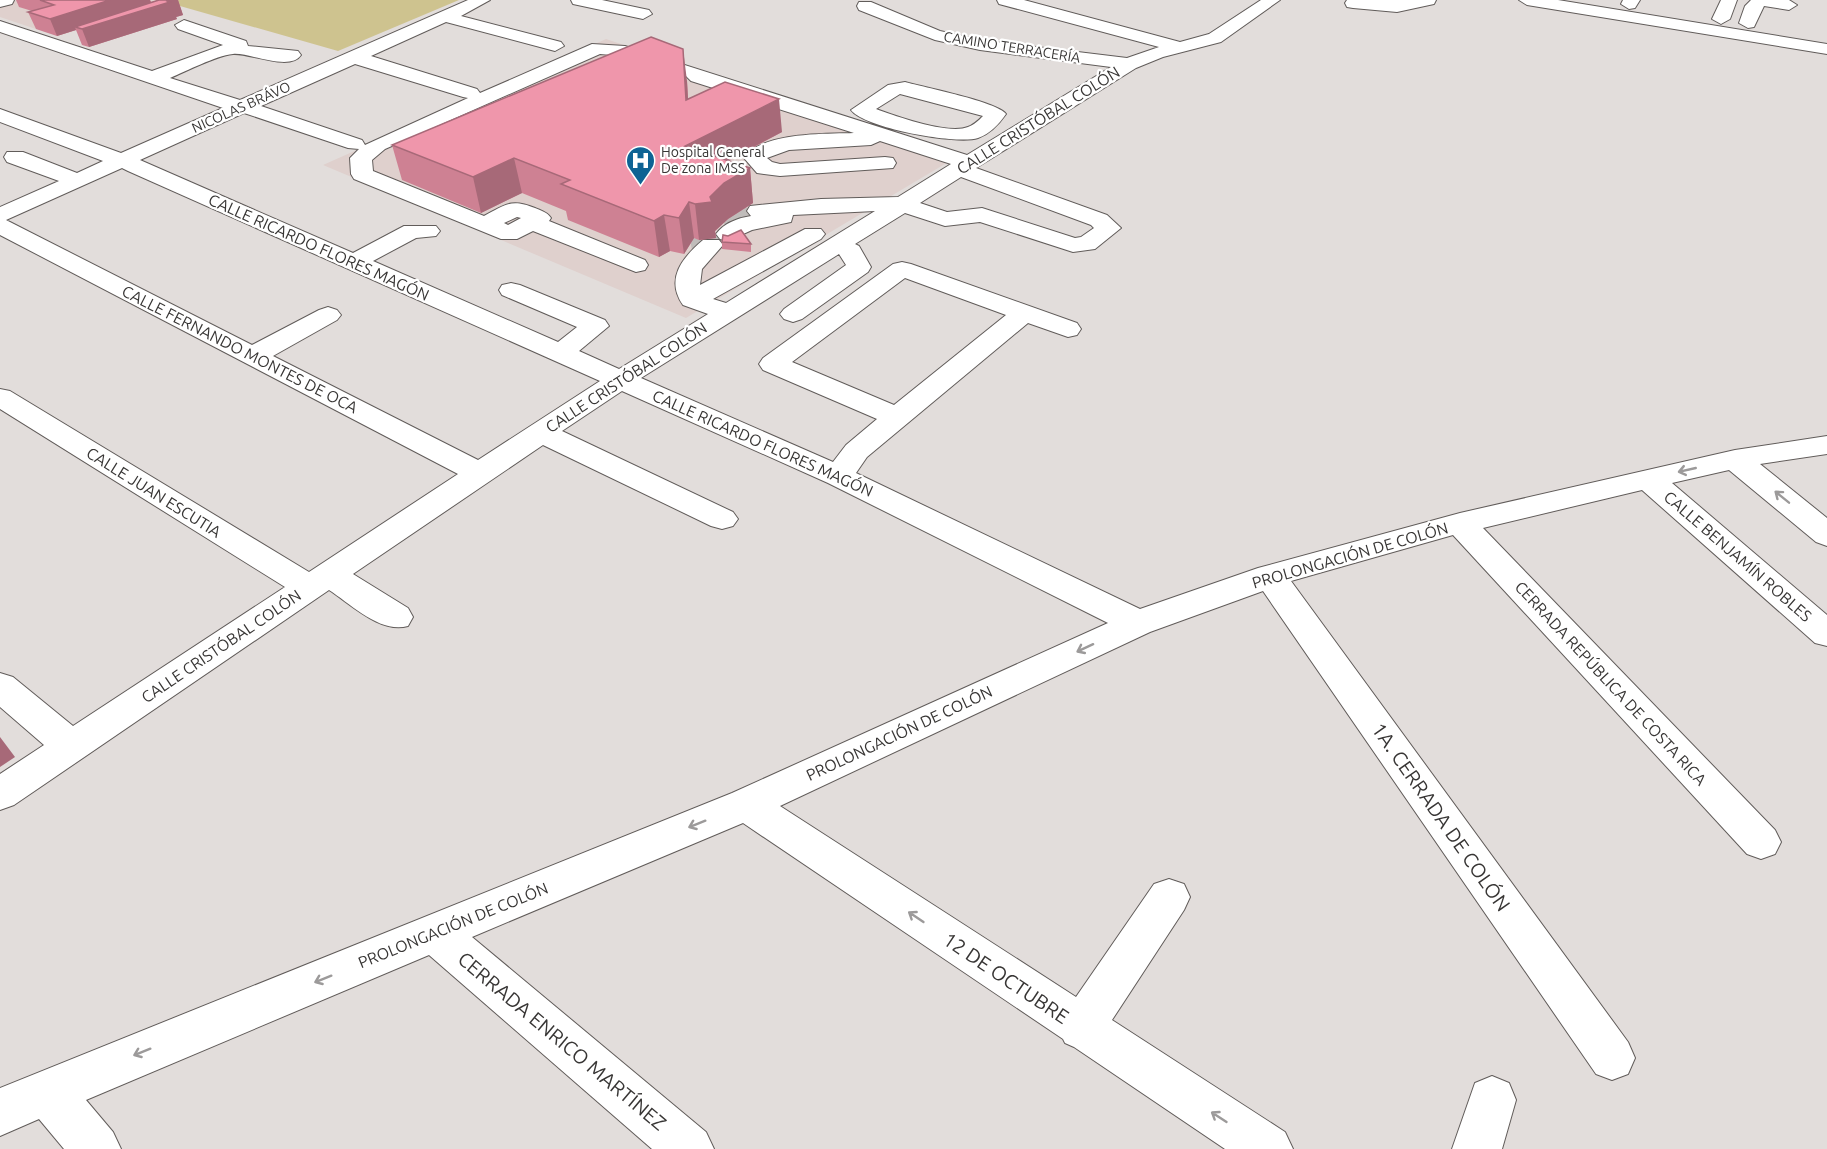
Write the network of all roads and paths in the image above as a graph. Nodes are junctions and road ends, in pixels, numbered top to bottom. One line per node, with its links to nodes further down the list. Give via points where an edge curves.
1 (6, 0): 10 (main road)
2 (482, 0): 16 (main road, NICOLAS BRÁVO)
3 (579, 0): 15 (main road)
4 (1005, 0): 26 (main road)
5 (1272, 0): 26 (main road, CALLE CRISTÓBAL COLÓN, via 1215,38)
6 (1428, 0): 12 (main road, via 1397,7)
7 (1527, 0): 27 (main road)
8 (1601, 0): 11 (main road)
9 (1729, 0): 17 (main road)
10 (0, 2)
11 (1630, 2): 17 (main road, via 1703,12)
12 (1353, 3)
13 (1789, 5): 18 (main road, via 1761,1 1753,6)
14 (866, 6): 31 (main road, CAMINO TERRACERÍA, via 935,35 980,45)
15 (643, 14)
16 (446, 16): 24 (main road); 30 (main road, NICOLAS BRÁVO)
17 (1721, 19): 18 (main road)
18 (1748, 23): 22 (main road)
19 (184, 25): 25 (main road, via 240,45)
20 (0, 26): 23 (main road)
21 (88, 35): 23 (main road)
22 (1827, 36)
23 (56, 45): 33 (main road)
24 (555, 46)
25 (231, 48): 29 (main road, via 265,55); 33 (main road)
26 (1183, 48): 31 (main road, CALLE CRISTÓBAL COLÓN)
27 (1827, 49)
28 (634, 53): 32 (main road); 34 (main road, via 598,48); 39 (main road)
29 (292, 55)
30 (353, 57): 34 (main road); 35 (main road, NICOLAS BRÁVO)
31 (1129, 64): 38 (main road, CALLE CRISTÓBAL COLÓN)
32 (603, 68)
33 (152, 78): 35 (main road)
34 (474, 97): 36 (main road); 56 (main road, via 378,146 361,158 362,174 379,171 485,224 516,208 540,218 531,222)
35 (242, 107): 40 (main road); 42 (main road, NICOLAS BRÁVO)
36 (511, 110)
37 (0, 115): 42 (main road, CALLE RICARDO FLORES MAGÓN)
38 (993, 135): 38 (main road, via 931,131 861,110 895,89 905,88 993,111); 43 (main road, CALLE CRISTÓBAL COLÓN)
39 (891, 138): 43 (main road); 44 (main road, via 776,146 759,152 755,159 765,168 780,170)
40 (356, 144)
41 (15, 157): 45 (main road)
42 (119, 161): 45 (main road, NICOLAS BRÁVO); 55 (main road, CALLE RICARDO FLORES MAGÓN)
43 (958, 162): 46 (main road); 47 (main road, CALLE CRISTÓBAL COLÓN); 47 (main road)
44 (885, 163)
45 (77, 180): 50 (main road, NICOLAS BRÁVO)
46 (1017, 190): 51 (main road); 51 (main road, via 1099,220 1109,228 1087,244 1073,245)
47 (876, 208): 48 (main road); 51 (main road, via 945,219); 54 (main road, CALLE CRISTÓBAL COLÓN); 58 (main road)
48 (823, 210): 49 (main road); 58 (main road, via 745,224 715,244 706,277)
49 (758, 211)
50 (0, 214)
51 (982, 215)
52 (0, 226): 64 (main road, CALLE FERNANDO MONTES DE OCA)
53 (428, 231): 55 (main road, via 412,231)
54 (836, 244): 58 (main road, CALLE CRISTÓBAL COLÓN); 60 (main road, via 850,252 859,267)
55 (354, 262): 63 (main road, CALLE RICARDO FLORES MAGÓN)
56 (636, 265)
57 (511, 290): 63 (main road, via 596,326)
58 (710, 301): 65 (main road, CALLE CRISTÓBAL COLÓN)
59 (1025, 313): 62 (main road); 67 (main road); 67 (main road, via 902,269 773,364)
60 (793, 314)
61 (328, 315): 64 (main road)
62 (1068, 329)
63 (561, 352): 65 (main road, CALLE RICARDO FLORES MAGÓN)
64 (252, 356): 71 (main road, CALLE FERNANDO MONTES DE OCA)
65 (621, 379): 68 (main road, CALLE CRISTÓBAL COLÓN); 72 (main road, CALLE RICARDO FLORES MAGÓN)
66 (0, 397): 78 (main road, CALLE JUAN ESCUTIA)
67 (897, 417): 72 (main road, via 856,451)
68 (540, 432): 71 (main road, CALLE CRISTÓBAL COLÓN); 74 (main road)
69 (1827, 445): 70 (main road, PROLONGACIÓN DE COLÓN)
70 (1735, 459): 73 (main road, PROLONGACIÓN DE COLÓN, one-way to 73); 76 (main road, one-way to 70)
71 (480, 472): 78 (main road, CALLE CRISTÓBAL COLÓN)
72 (839, 476): 80 (main road, CALLE RICARDO FLORES MAGÓN)
73 (1648, 479): 75 (main road, PROLONGACIÓN DE COLÓN); 81 (main road, CALLE BENJAMÍN ROBLES)
74 (722, 519)
75 (1460, 523): 77 (main road, PROLONGACIÓN DE COLÓN); 86 (main road, CERRADA REPÚBLICA DE COSTA RICA)
76 (1827, 535)
77 (1270, 576): 80 (main road, PROLONGACIÓN DE COLÓN); 90 (main road, 1A. CERRADA DE COLÓN)
78 (318, 580): 79 (main road, CALLE JUAN ESCUTIA); 83 (main road, CALLE CRISTÓBAL COLÓN)
79 (396, 617)
80 (1138, 623): 85 (main road, PROLONGACIÓN DE COLÓN, one-way to 85)
81 (1827, 634)
82 (0, 687): 83 (main road)
83 (71, 746): 84 (main road, CALLE CRISTÓBAL COLÓN)
84 (0, 794)
85 (746, 804): 88 (main road, PROLONGACIÓN DE COLÓN, one-way to 88); 89 (main road, 12 DE OCTUBRE, one-way to 85)
86 (1761, 842)
87 (1169, 897): 89 (main road)
88 (435, 933): 91 (main road, PROLONGACIÓN DE COLÓN, one-way to 91); 95 (main road, CERRADA ENRICO MARTÍNEZ)
89 (1081, 1028): 96 (main road, 12 DE OCTUBRE, one-way to 89)
90 (1612, 1058)
91 (47, 1092): 93 (main road, PROLONGACIÓN DE COLÓN); 94 (main road)
92 (1492, 1100): 97 (main road)
93 (0, 1112)
94 (96, 1149)
95 (689, 1149)
96 (1268, 1149)
97 (1477, 1149)

